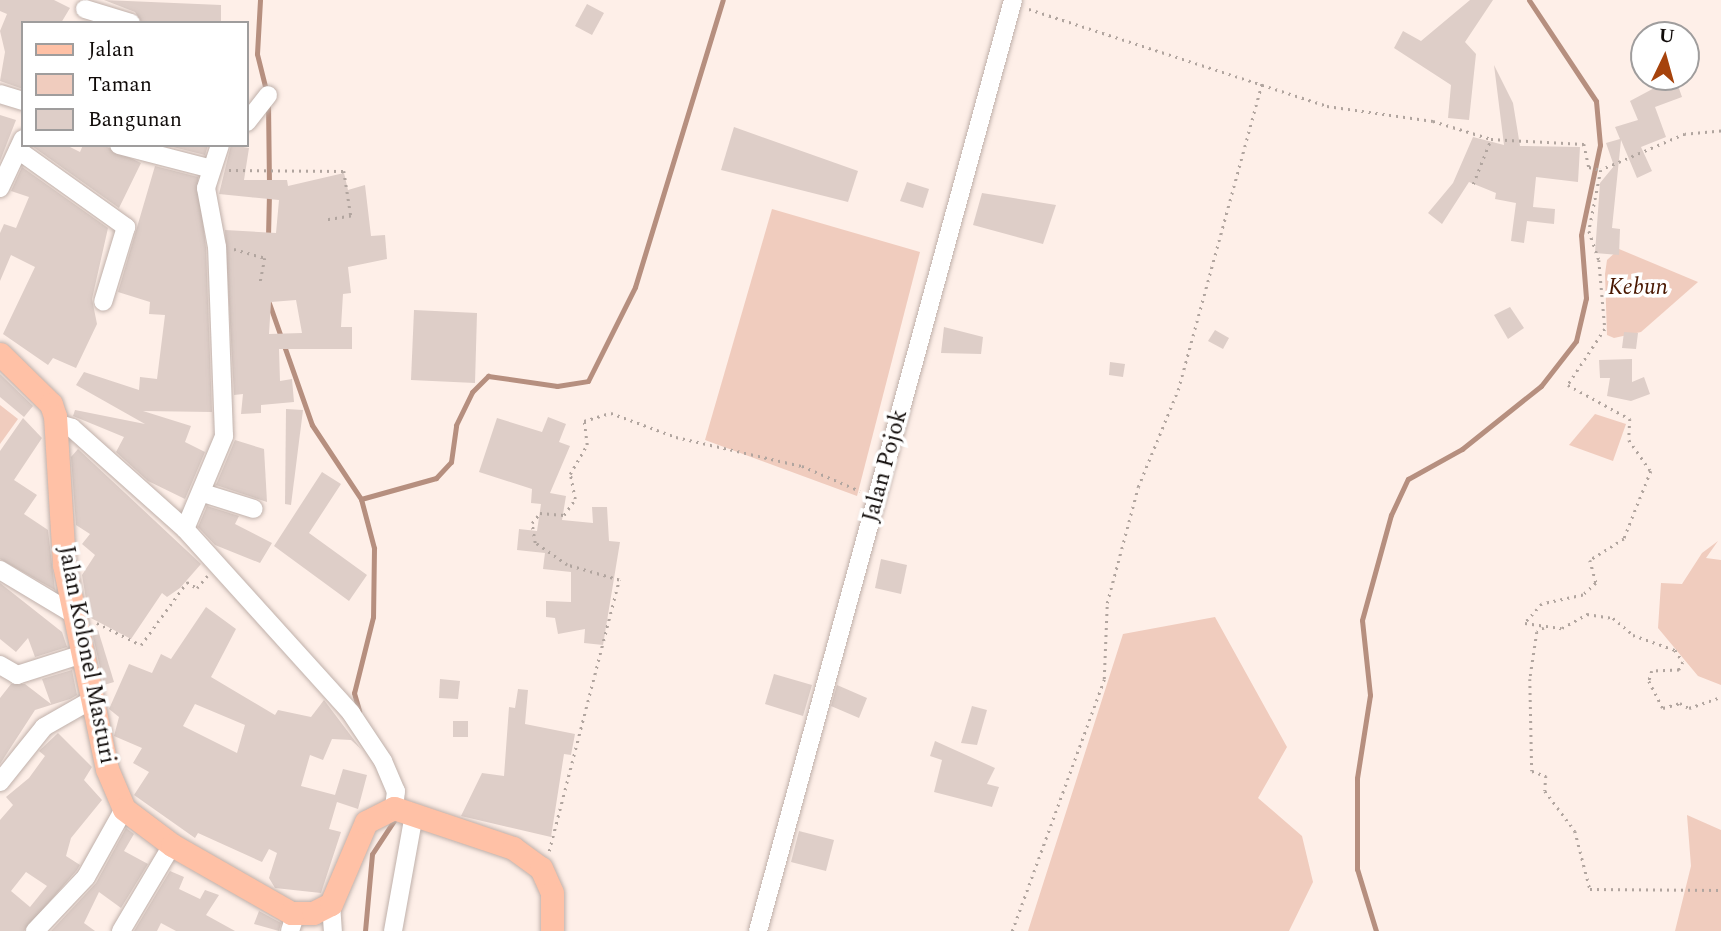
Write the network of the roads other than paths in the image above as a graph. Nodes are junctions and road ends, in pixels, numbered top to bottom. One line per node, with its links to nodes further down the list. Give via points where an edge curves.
1 (1007, 1): 36 (street, Jalan Pojok)
2 (84, 11): 3 (street)
3 (123, 21)
4 (0, 94): 6 (street)
5 (268, 95): 7 (street)
6 (21, 99)
7 (248, 121)
8 (20, 144): 13 (street)
9 (24, 147): 14 (street, via 125,227)
10 (127, 147): 12 (street)
11 (219, 147): 12 (street)
12 (208, 168): 17 (street, via 226,416 217,466)
13 (0, 188)
14 (103, 302)
15 (0, 354): 16 (main road, Jalan Kolonel Masturi, via 51,404)
16 (56, 423): 19 (street, via 72,428); 21 (main road, Jalan Kolonel Masturi, via 64,565)
17 (203, 493): 18 (street); 19 (street)
18 (254, 509)
19 (185, 529): 27 (street, via 224,579 351,713 383,761)
20 (0, 570): 21 (street)
21 (75, 615): 22 (main road, Jalan Kolonel Masturi)
22 (83, 654): 23 (street, via 17,675); 24 (main road, Jalan Kolonel Masturi)
23 (0, 665)
24 (93, 699): 25 (street, via 44,727); 26 (main road, Jalan Kolonel Masturi, via 107,769)
25 (0, 782)
26 (124, 808): 28 (main road, Jalan Kolonel Masturi); 31 (street, via 86,877)
27 (404, 811): 29 (main road, via 366,822); 34 (street); 35 (main road, via 513,848 541,868 552,893)
28 (173, 845): 30 (main road, Jalan Kolonel Masturi); 32 (street)
29 (331, 904): 30 (main road, Jalan Kolonel Masturi); 33 (street)
30 (293, 922)
31 (35, 931)
32 (121, 931)
33 (333, 931)
34 (393, 931)
35 (552, 931)
36 (758, 931)

